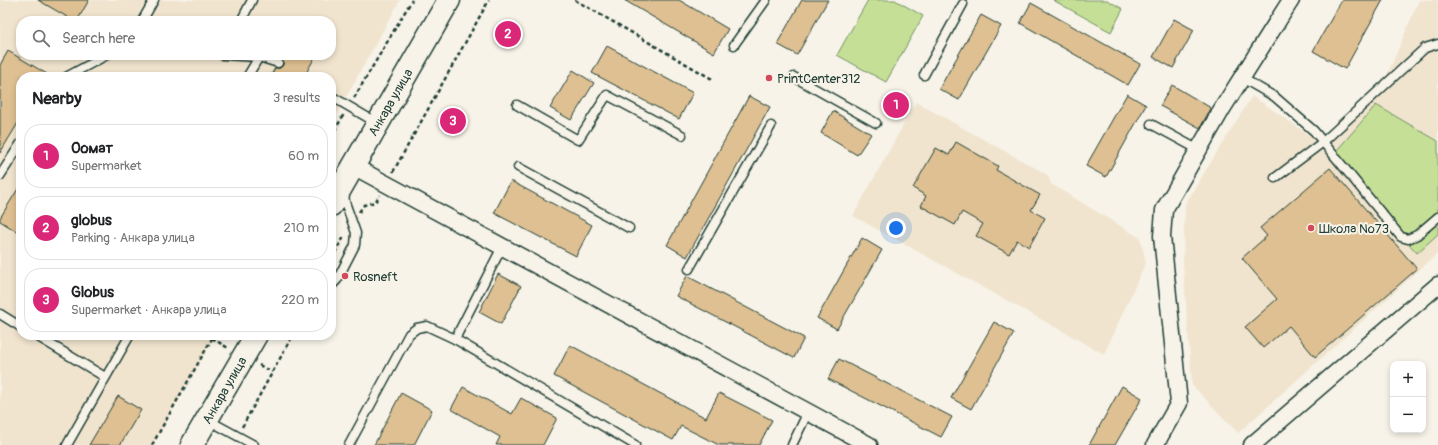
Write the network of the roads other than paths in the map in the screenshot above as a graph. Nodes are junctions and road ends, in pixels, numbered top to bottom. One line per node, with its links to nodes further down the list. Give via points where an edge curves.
1 (154, 0): 7 (lane)
2 (252, 0): 8 (lane)
3 (449, 0): 22 (main road, Анкара улица)
4 (766, 0): 10 (lane)
5 (1292, 0): 19 (street)
6 (963, 4): 17 (lane)
7 (145, 16)
8 (244, 16)
9 (1438, 44): 27 (lane, via 1425,48)
10 (734, 45)
11 (97, 60): 15 (lane)
12 (257, 60): 16 (lane)
13 (267, 60): 14 (lane)
14 (278, 64)
15 (75, 72)
16 (250, 72)
17 (924, 75)
18 (794, 77): 23 (lane)
19 (1242, 78): 27 (lane, via 1275,97); 28 (street)
20 (336, 99): 22 (lane)
21 (517, 105): 26 (lane, via 578,140 607,95)
22 (378, 123): 31 (main road, Анкара улица)
23 (876, 123)
24 (1151, 124): 28 (lane)
25 (770, 126): 38 (lane)
26 (682, 135)
27 (1323, 142): 33 (lane); 35 (lane, via 1401,237 1408,239 1417,235)
28 (1199, 150): 57 (street, via 1164,210 1162,236 1179,403)
29 (16, 151): 32 (lane)
30 (518, 167): 36 (lane)
31 (349, 173): 34 (main road, Анкара улица); 37 (street, via 386,184); 39 (lane, via 344,202 356,233 355,245)
32 (0, 176)
33 (1275, 178)
34 (336, 196)
35 (1438, 217)
36 (629, 228)
37 (502, 247): 43 (lane); 48 (street)
38 (689, 269)
39 (336, 281)
40 (1438, 285): 58 (street)
41 (0, 314): 42 (lane)
42 (16, 324)
43 (455, 339): 53 (lane, via 427,326 417,328 409,334); 54 (lane)
44 (43, 340): 47 (lane)
45 (127, 340): 47 (lane)
46 (253, 340): 49 (main road, Анкара улица)
47 (105, 377): 50 (lane)
48 (808, 412): 55 (lane); 56 (street)
49 (207, 420): 51 (main road, Анкара улица); 52 (lane)
50 (67, 445)
51 (192, 445)
52 (254, 445)
53 (349, 445)
54 (635, 445)
55 (792, 445)
56 (869, 445)
57 (1155, 445)
58 (1252, 445)

